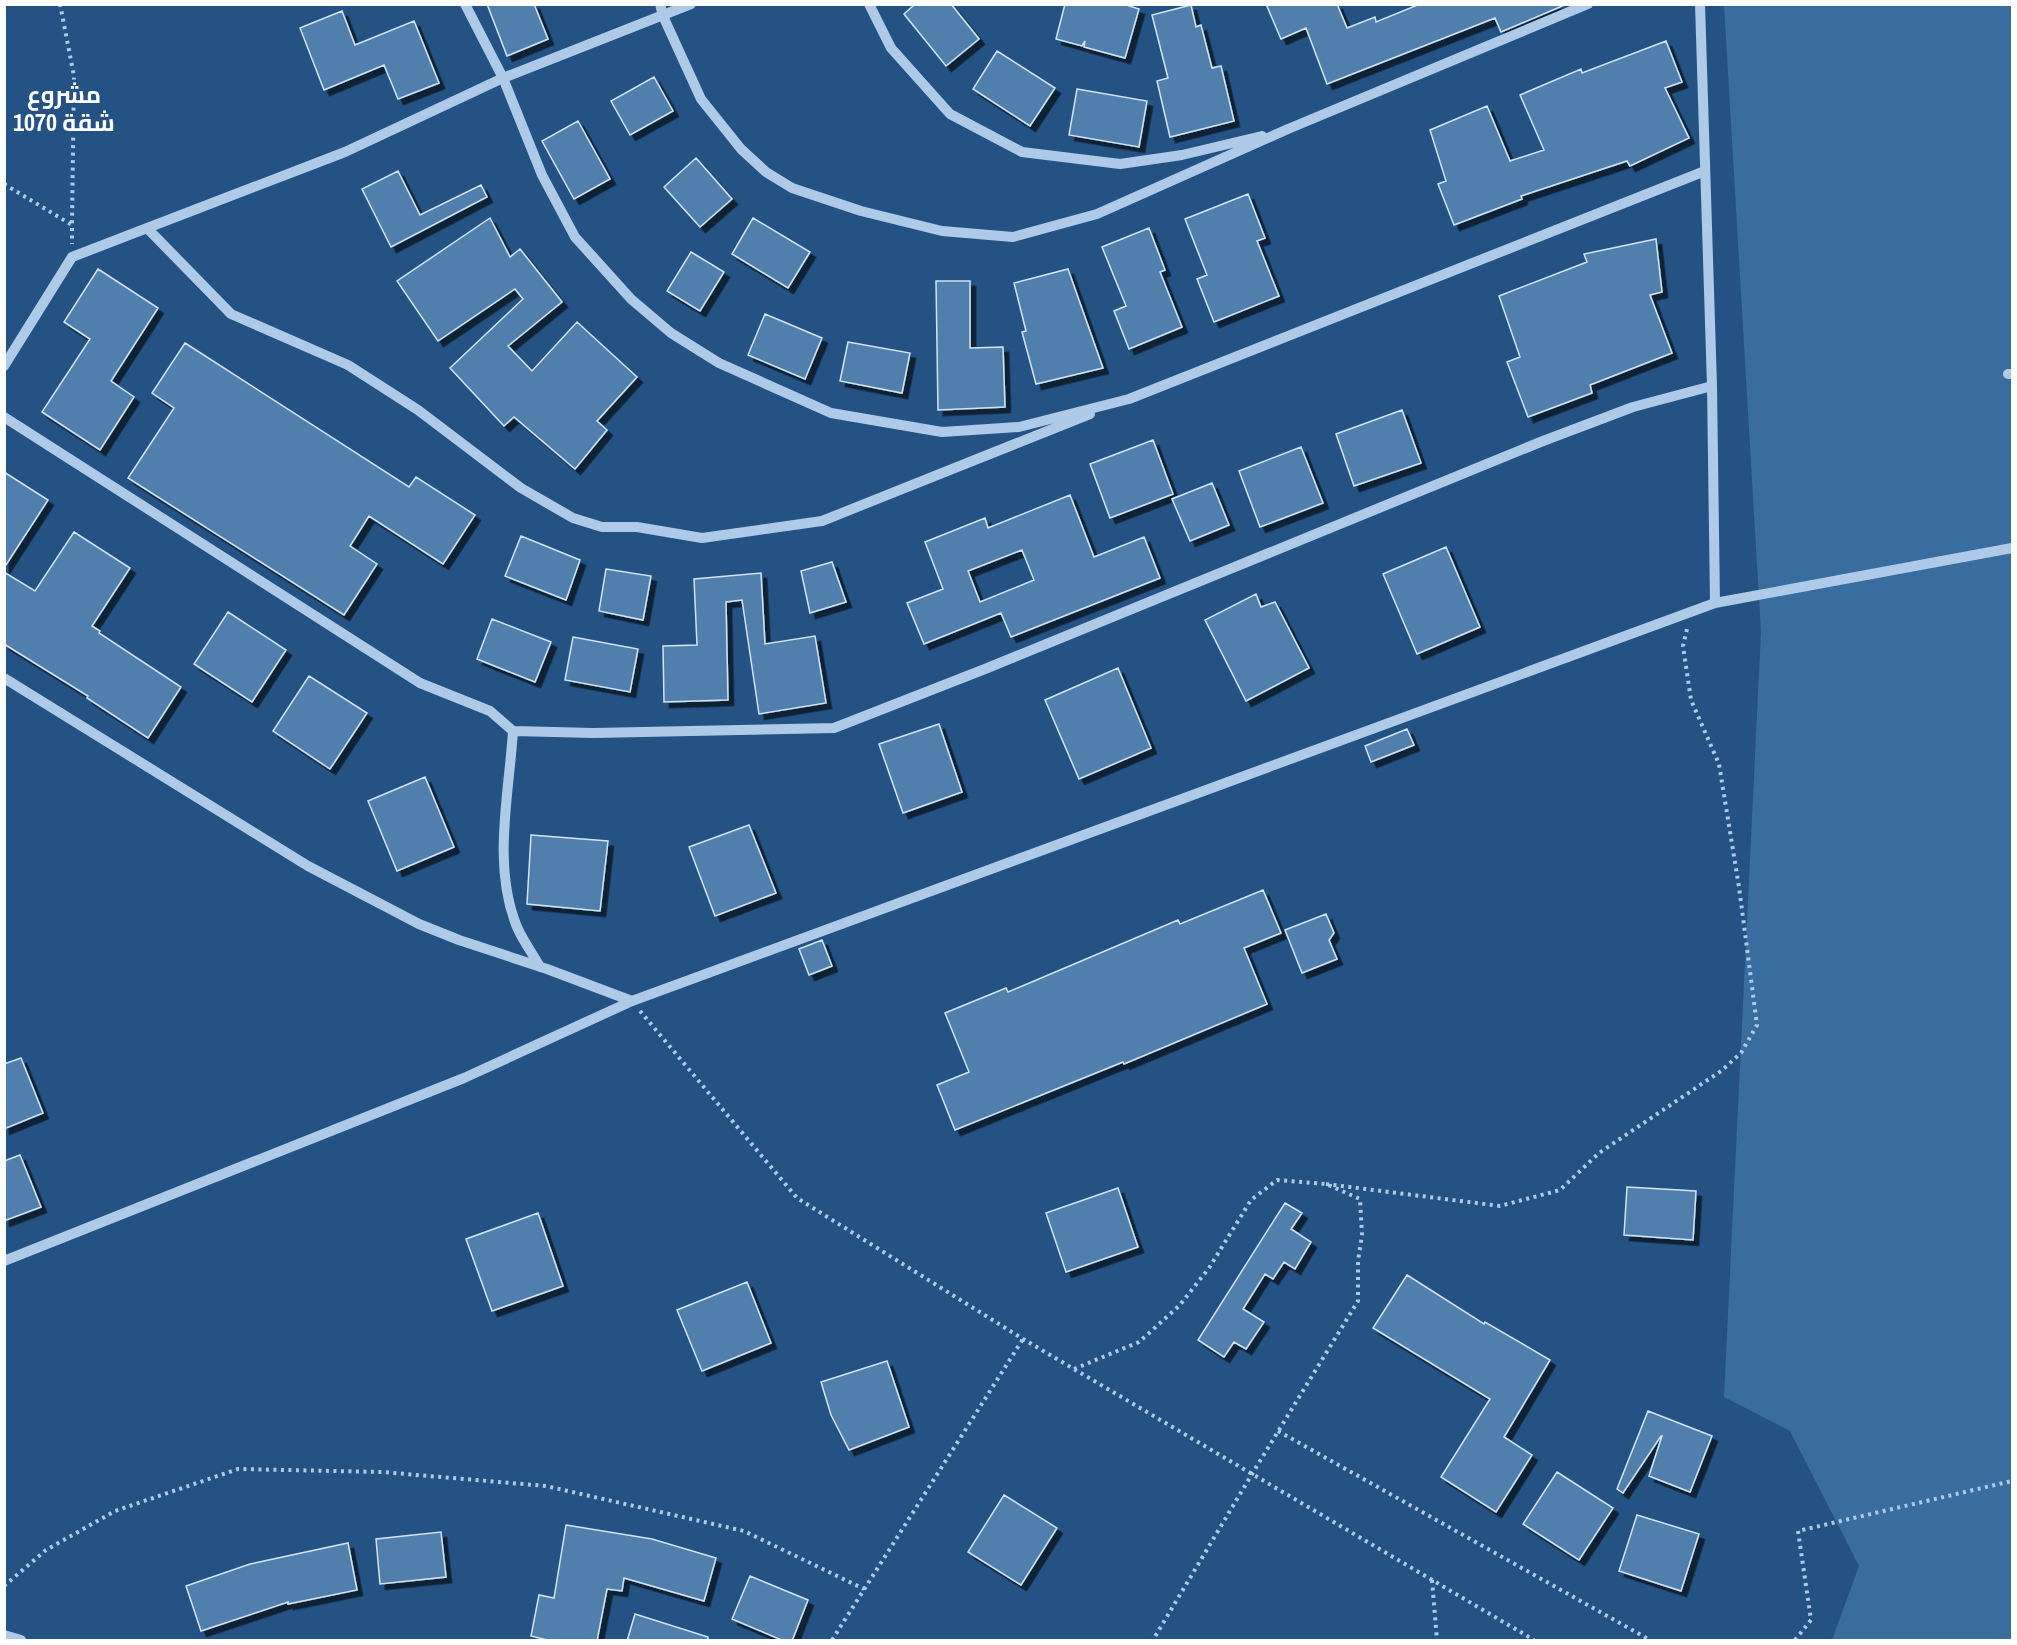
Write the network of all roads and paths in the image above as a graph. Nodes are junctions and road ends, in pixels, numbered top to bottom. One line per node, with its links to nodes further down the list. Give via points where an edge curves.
1 (60, 4): 13 (path, via 74,76)
2 (465, 4): 9 (street)
3 (660, 4): 8 (street)
4 (690, 4): 8 (street)
5 (869, 4): 10 (street, via 891,48 950,114 1022,152 1120,164 1182,155)
6 (1588, 4): 10 (street)
7 (1700, 4): 11 (street)
8 (663, 16): 9 (street); 10 (street, via 701,99 741,149 766,172 792,188 851,208 942,231 1013,237 1097,214)
9 (503, 78): 14 (street, via 345,152); 18 (street, via 542,175 575,237 631,299 671,333 719,363 831,413 942,432 1019,427)
10 (1288, 129)
11 (1705, 171): 17 (street); 18 (street)
12 (4, 184): 13 (path)
13 (72, 225): 15 (path)
14 (147, 228): 15 (street); 18 (street, via 231,314 348,365 418,410 521,488 573,518 602,527 637,527 702,538 822,521)
15 (72, 257): 16 (street)
16 (4, 366)
17 (1712, 386): 21 (street); 24 (street, via 1633,407 1543,441 834,728)
18 (1129, 399)
19 (4, 417): 24 (street, via 420,683 490,711)
20 (2013, 548): 21 (street)
21 (1715, 603): 22 (street)
22 (1690, 613): 26 (street); 27 (path, via 1683,646 1691,700 1719,764 1757,1025 1741,1053 1599,1153 1560,1190 1500,1206)
23 (4, 678): 25 (street, via 308,866 419,924)
24 (513, 731): 25 (street, via 504,830 505,885 517,927)
25 (540, 967): 26 (street)
26 (632, 1001): 28 (street, via 464,1078); 29 (path, via 797,1198)
27 (1326, 1184): 30 (path, via 1276,1180 1251,1200 1209,1268 1179,1306 1139,1342); 31 (path, via 1360,1199 1358,1301)
28 (4, 1261)
29 (1023, 1339): 30 (path); 36 (path)
30 (1074, 1369): 32 (path)
31 (1278, 1431): 32 (path); 43 (path)
32 (1252, 1474): 34 (path); 40 (path)
33 (2013, 1481): 44 (path, via 1798,1531 1810,1620)
34 (1432, 1580): 41 (path); 42 (path)
35 (4, 1586): 36 (path, via 46,1550 115,1511 238,1469 382,1472 546,1486 744,1531)
36 (864, 1589): 39 (path)
37 (4, 1635): 38 (street)
38 (21, 1641)
39 (832, 1641)
40 (1153, 1641)
41 (1437, 1641)
42 (1534, 1641)
43 (1650, 1641)
44 (1795, 1641)

